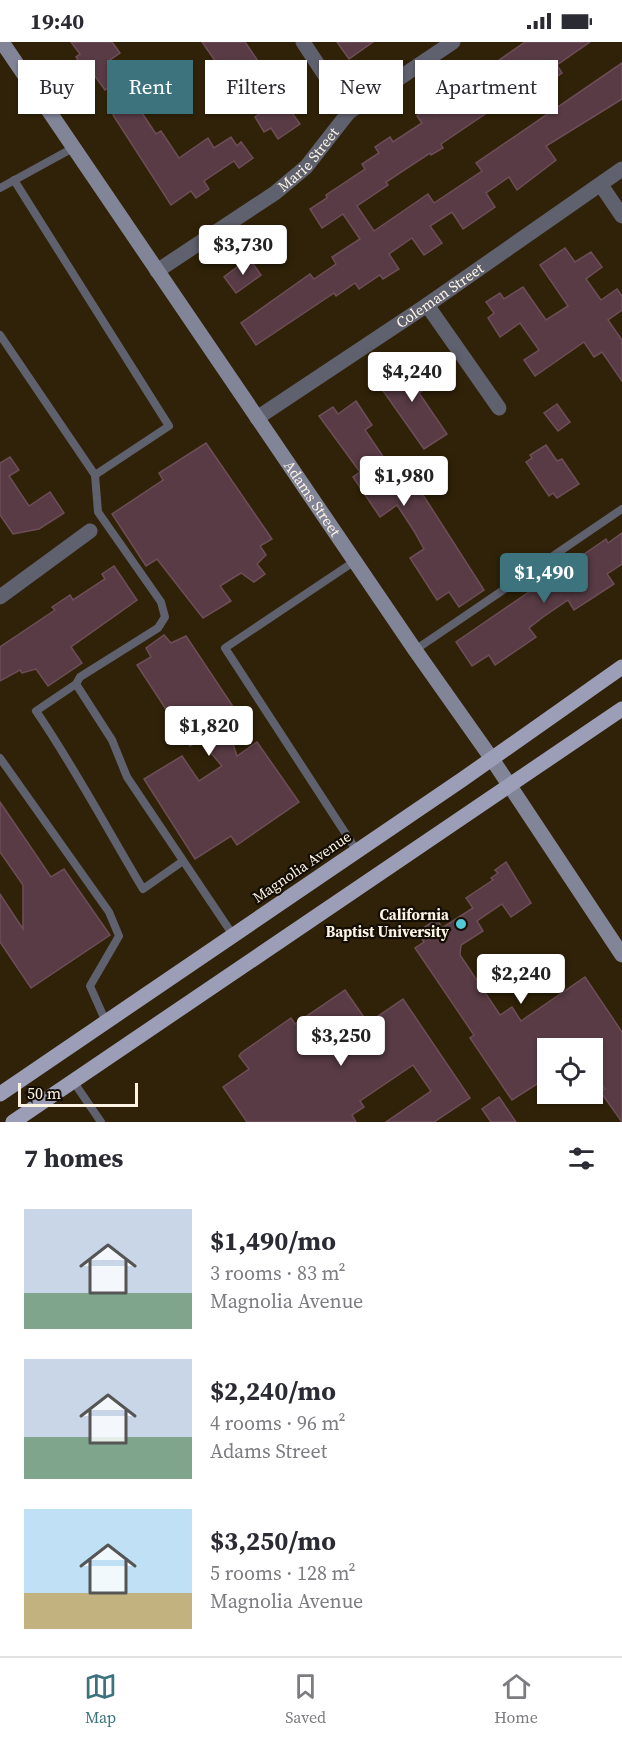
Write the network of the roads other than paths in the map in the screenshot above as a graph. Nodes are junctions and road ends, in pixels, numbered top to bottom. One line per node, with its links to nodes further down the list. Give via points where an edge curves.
1 (2, 42): 7 (main road, Adams Street)
2 (303, 42): 4 (street)
3 (453, 42): 5 (street, Marie Street)
4 (319, 66)
5 (403, 76)
6 (347, 114): 13 (street, Marie Street, via 291,180)
7 (73, 148): 9 (lane); 13 (main road, Adams Street)
8 (622, 169): 10 (street, Coleman Street)
9 (14, 180): 11 (lane); 18 (lane, via 169,426)
10 (601, 185): 12 (street); 14 (street, Coleman Street)
11 (0, 188)
12 (622, 216)
13 (157, 272): 17 (main road, Adams Street)
14 (428, 305): 16 (street); 17 (street, Coleman Street)
15 (0, 335): 18 (lane)
16 (499, 408)
17 (257, 418): 21 (main road, Adams Street)
18 (95, 475): 25 (lane, via 98,512 161,602 165,617 158,628 80,677)
19 (622, 509): 23 (lane)
20 (90, 531): 22 (street)
21 (355, 561): 23 (main road, Adams Street); 30 (lane, via 225,648)
22 (1, 594)
23 (415, 650): 28 (main road, Adams Street)
24 (622, 667): 28 (main road, Magnolia Avenue)
25 (76, 684): 31 (lane, via 112,740 127,777); 31 (lane, via 36,711 70,760 143,889)
26 (622, 709): 29 (main road)
27 (0, 758): 34 (lane, via 109,912 118,936 90,986)
28 (492, 759): 29 (main road, Adams Street); 30 (main road, Magnolia Avenue)
29 (510, 785): 33 (main road, Adams Street); 35 (main road)
30 (357, 851): 32 (main road, Magnolia Avenue)
31 (183, 861): 32 (lane)
32 (233, 935): 34 (main road, Magnolia Avenue)
33 (622, 955)
34 (106, 1022): 36 (main road, Magnolia Avenue)
35 (73, 1081): 37 (main road); 38 (lane)
36 (0, 1094)
37 (13, 1122)
38 (101, 1122)

